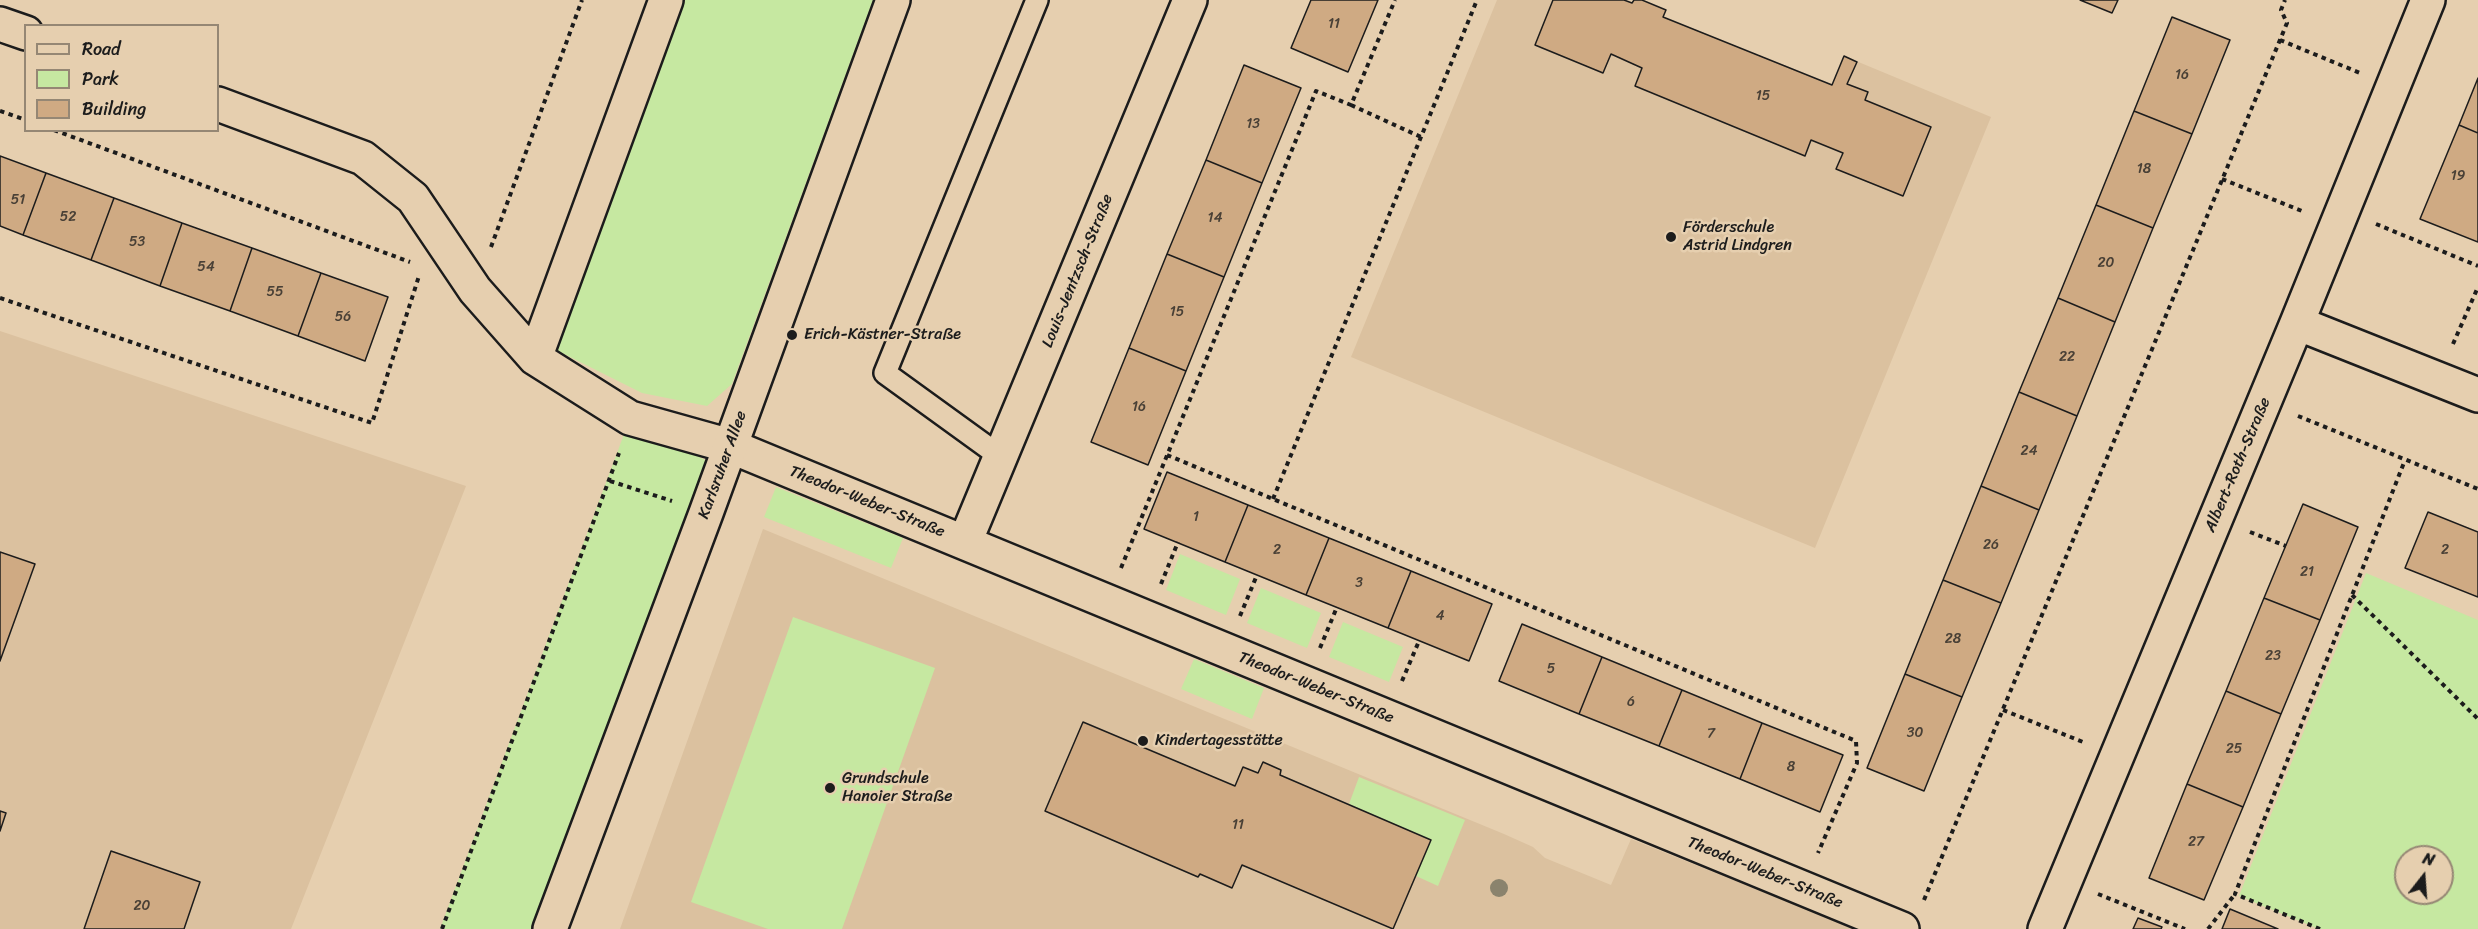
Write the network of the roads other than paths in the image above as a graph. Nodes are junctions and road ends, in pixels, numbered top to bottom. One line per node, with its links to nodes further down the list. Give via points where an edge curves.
1 (666, 0): 10 (street)
2 (893, 0): 12 (street, Karlsruher Allee)
3 (1037, 0): 13 (lane, via 885,373)
4 (1190, 0): 13 (street, Louis-Jentzsch-Straße)
5 (2428, 0): 9 (street, Albert-Roth-Straße, via 2393,86 2351,222)
6 (0, 24): 7 (street)
7 (24, 32)
8 (219, 104): 10 (street, via 363,158 413,198 475,290)
9 (2297, 323): 11 (street); 17 (street, Albert-Roth-Straße)
10 (535, 358): 12 (street, via 630,418)
11 (2478, 395)
12 (730, 446): 14 (street, Theodor-Weber-Straße); 16 (street, Karlsruher Allee)
13 (1001, 458): 14 (street, Louis-Jentzsch-Straße)
14 (965, 542): 15 (street, Theodor-Weber-Straße)
15 (1911, 919)
16 (550, 929)
17 (2045, 929)

